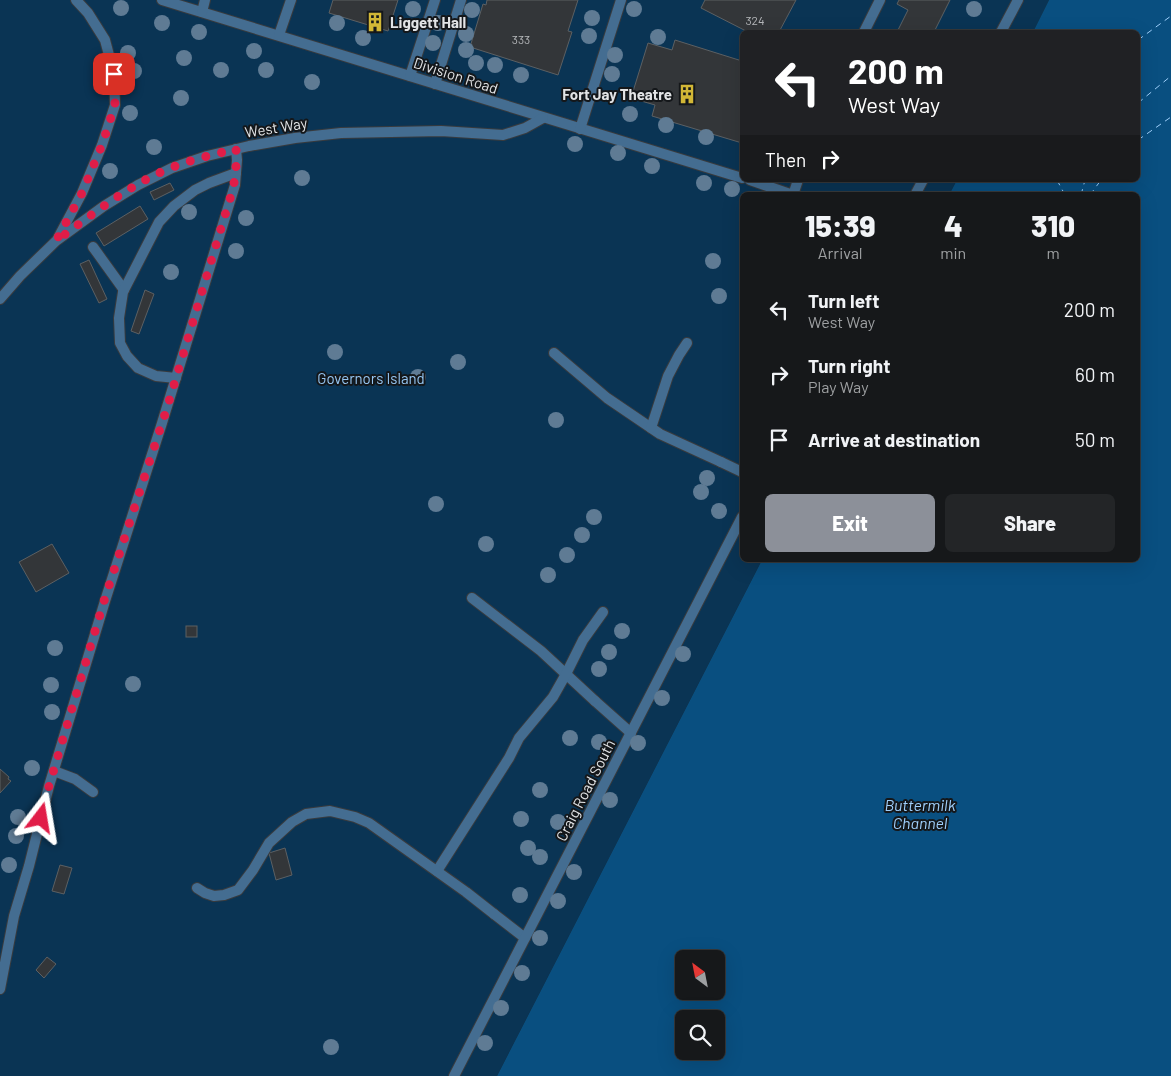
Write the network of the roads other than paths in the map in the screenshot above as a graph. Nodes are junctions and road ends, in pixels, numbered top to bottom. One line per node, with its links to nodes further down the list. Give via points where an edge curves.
1 (76, 0): 23 (street, via 105,40 114,74 115,105 82,193)
2 (162, 0): 10 (street, Division Road)
3 (205, 0): 10 (street)
4 (291, 0): 13 (street)
5 (434, 0): 14 (street)
6 (461, 0): 15 (street)
7 (621, 0): 17 (street)
8 (880, 0): 11 (street)
9 (1018, 0): 12 (street)
10 (202, 12): 13 (street, Division Road)
11 (865, 30)
12 (1002, 30)
13 (279, 35): 14 (street, Division Road)
14 (410, 76): 15 (street, Division Road)
15 (435, 84): 16 (street, Division Road)
16 (542, 118): 17 (street, Division Road); 18 (street, West Way, via 503,135 441,131 341,133)
17 (580, 129): 20 (street, Division Road)
18 (236, 149): 19 (street); 23 (street, West Way, via 172,168 138,185)
19 (236, 173): 25 (street, via 195,190 174,206 159,222); 29 (street)
20 (740, 177)
21 (756, 182): 22 (street)
22 (784, 192)
23 (56, 241): 26 (street, West Way)
24 (93, 247): 25 (street)
25 (124, 290): 29 (street, via 119,318 120,343 127,356 138,368 156,376)
26 (0, 299)
27 (687, 343): 30 (street, via 668,376)
28 (554, 352): 30 (street, via 607,398)
29 (176, 378): 37 (street, via 104,601)
30 (651, 428): 31 (street)
31 (740, 471)
32 (740, 521): 36 (street, Craig Road South)
33 (472, 598): 35 (street)
34 (603, 612): 35 (street, via 583,640)
35 (566, 674): 36 (street); 39 (street, via 553,697 518,738 509,758)
36 (631, 733): 41 (street, Craig Road South)
37 (54, 771): 38 (street, via 75,779); 42 (street, via 14,916)
38 (93, 792)
39 (437, 871): 40 (street, via 369,823 330,811 306,814 292,822 269,843 238,890 214,896); 41 (street)
40 (197, 888)
41 (525, 938): 43 (street, Craig Road South)
42 (0, 988)
43 (454, 1076)

